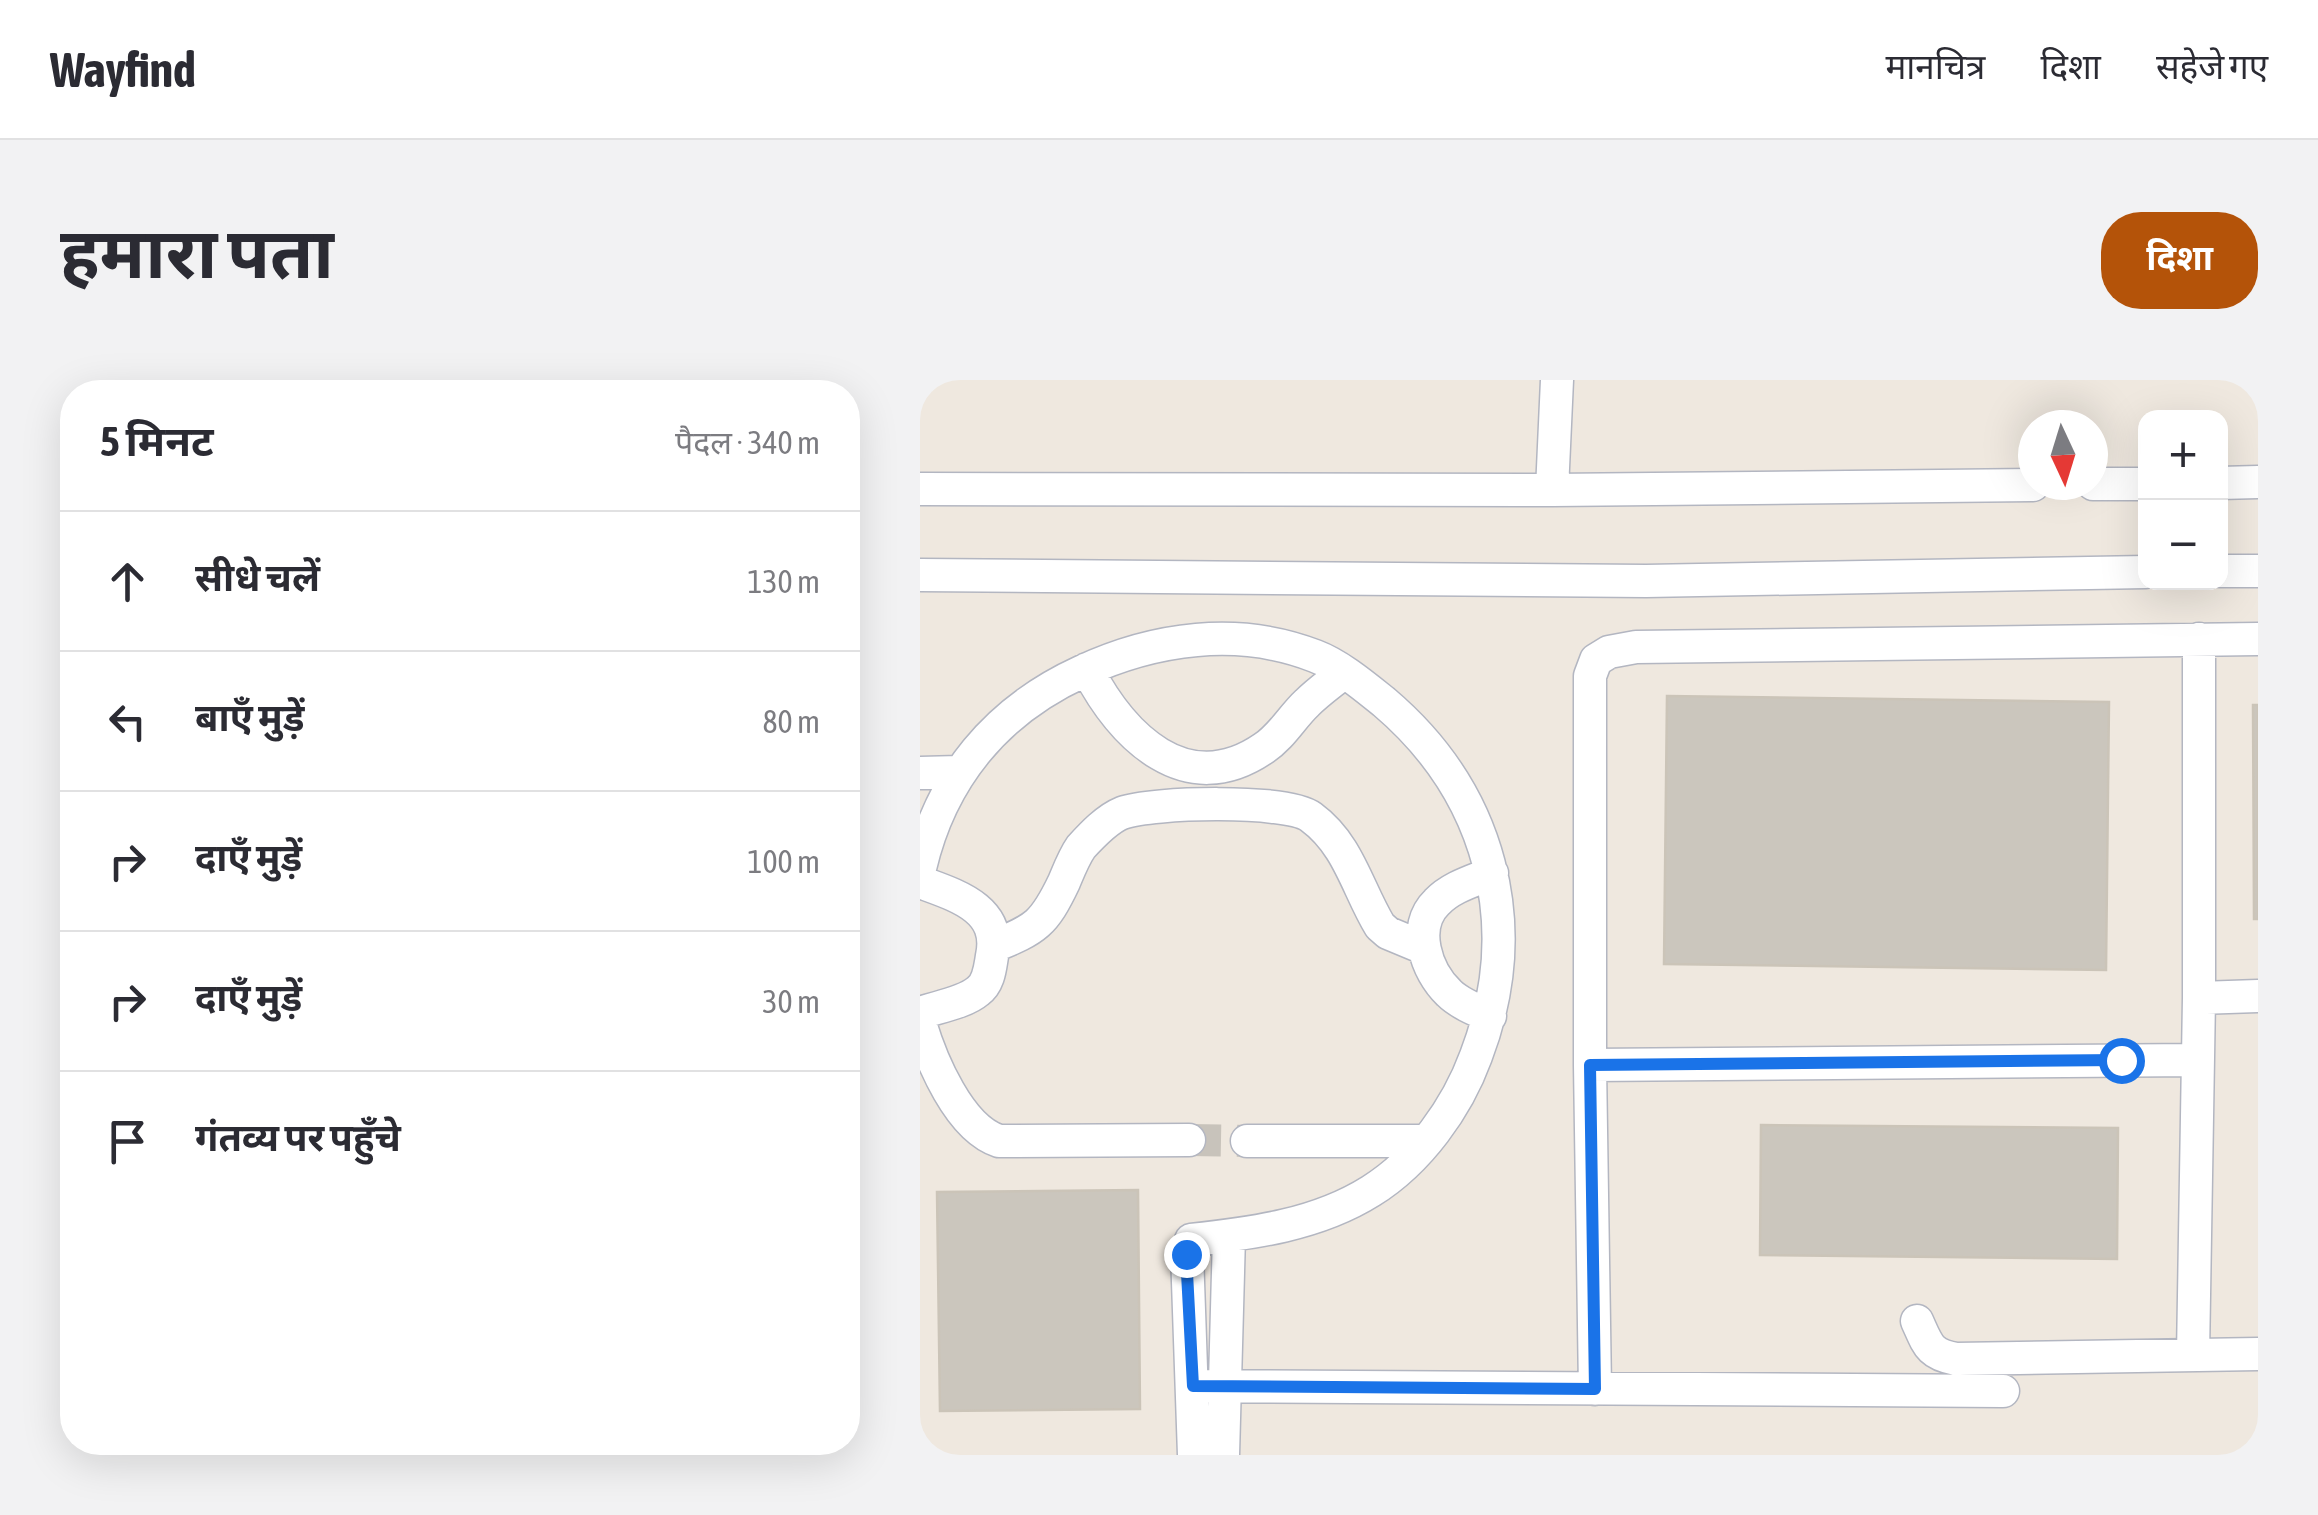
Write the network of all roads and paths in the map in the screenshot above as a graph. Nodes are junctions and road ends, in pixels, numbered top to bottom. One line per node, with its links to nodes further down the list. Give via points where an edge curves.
1 (1557, 380): 8 (street)
2 (2258, 482): 3 (street)
3 (2228, 483)
4 (2108, 484): 5 (street)
5 (2138, 484)
6 (2018, 485): 8 (street)
7 (920, 490): 8 (street)
8 (1552, 490)
9 (2228, 571): 10 (street)
10 (2258, 571)
11 (2138, 572): 12 (street, via 1646,582)
12 (920, 575)
13 (2200, 639): 14 (street); 27 (street); 32 (street, via 1636,647 1596,660 1590,676)
14 (2258, 639)
15 (1088, 668): 16 (street, via 1163,644 1214,638 1316,656); 17 (street, via 1118,719 1140,740 1176,763); 18 (street, via 1025,704)
16 (1343, 673): 17 (street, via 1265,748); 22 (street, via 1402,718 1436,755 1463,796)
17 (1210, 769): 20 (street)
18 (959, 772): 19 (street); 21 (street, via 929,829)
19 (920, 773)
20 (1209, 805): 24 (street, via 1148,807 1108,822 1079,850 1040,924); 25 (street, via 1302,810 1335,838 1380,926)
21 (920, 868)
22 (1492, 873): 25 (street, via 1437,901 1427,914); 29 (street, via 1498,934)
23 (920, 882): 24 (street, via 975,904)
24 (994, 946): 28 (street, via 979,991)
25 (1424, 948): 29 (street, via 1451,996)
26 (2258, 996): 27 (street)
27 (2199, 998): 31 (street)
28 (920, 1012)
29 (1490, 1016): 35 (street, via 1465,1087)
30 (920, 1023): 33 (street, via 932,1062 989,1138)
31 (2197, 1060): 32 (street); 38 (street)
32 (1590, 1065): 40 (street)
33 (1189, 1140)
34 (1247, 1141): 35 (street)
35 (1424, 1142): 39 (street, via 1372,1190 1334,1209 1289,1226 1191,1240)
36 (1917, 1321): 38 (street, via 1930,1348 1956,1359)
37 (2258, 1354): 38 (street)
38 (2193, 1355)
39 (1209, 1386): 40 (street); 42 (street); 43 (street)
40 (1595, 1389): 41 (street)
41 (2003, 1391)
42 (1194, 1455)
43 (1223, 1455)

